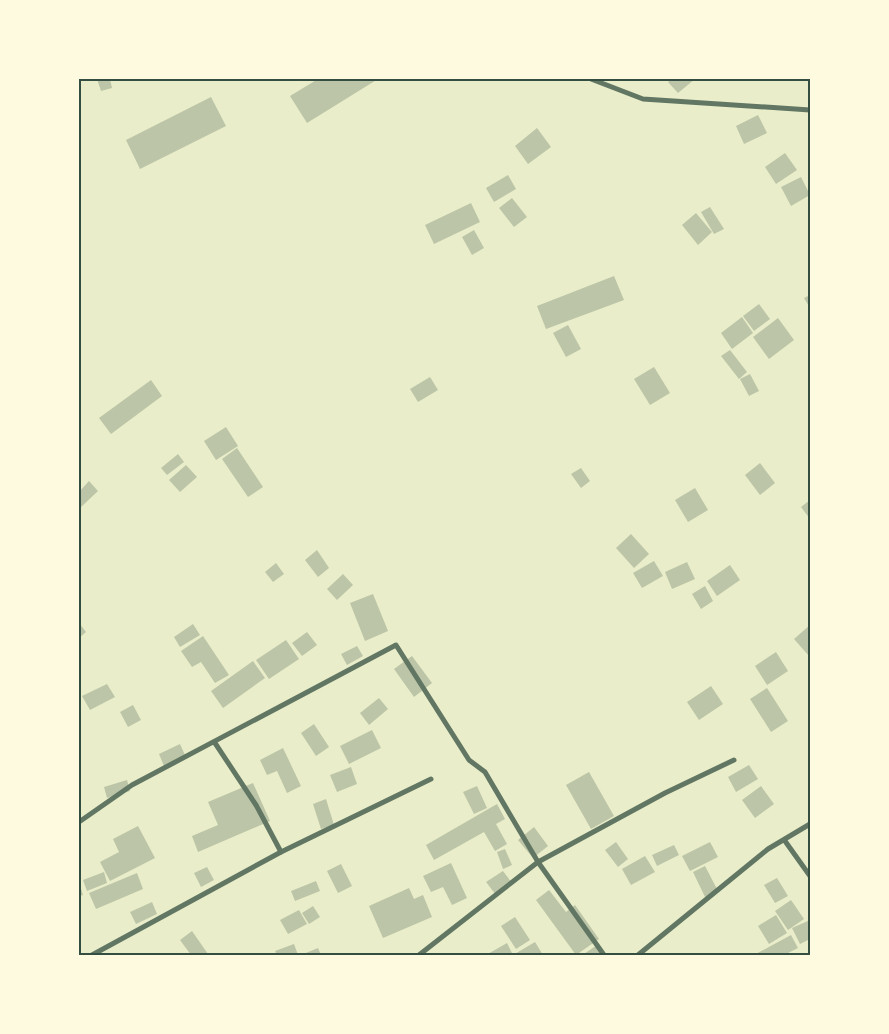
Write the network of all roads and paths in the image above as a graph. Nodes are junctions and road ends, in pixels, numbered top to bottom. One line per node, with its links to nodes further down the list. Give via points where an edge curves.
1 (591, 79): 2 (street, via 643,99)
2 (810, 110)
3 (215, 743): 6 (street, via 132,785); 9 (street, via 256,805); 10 (street, via 396,645 469,760 485,772)
4 (734, 760): 10 (street)
5 (431, 778): 9 (street)
6 (79, 822)
7 (810, 824): 8 (street)
8 (785, 841): 11 (street); 15 (street, via 768,849)
9 (281, 852): 12 (street)
10 (538, 862): 13 (street); 14 (street)
11 (810, 876)
12 (92, 955)
13 (419, 955)
14 (604, 955)
15 (638, 955)

